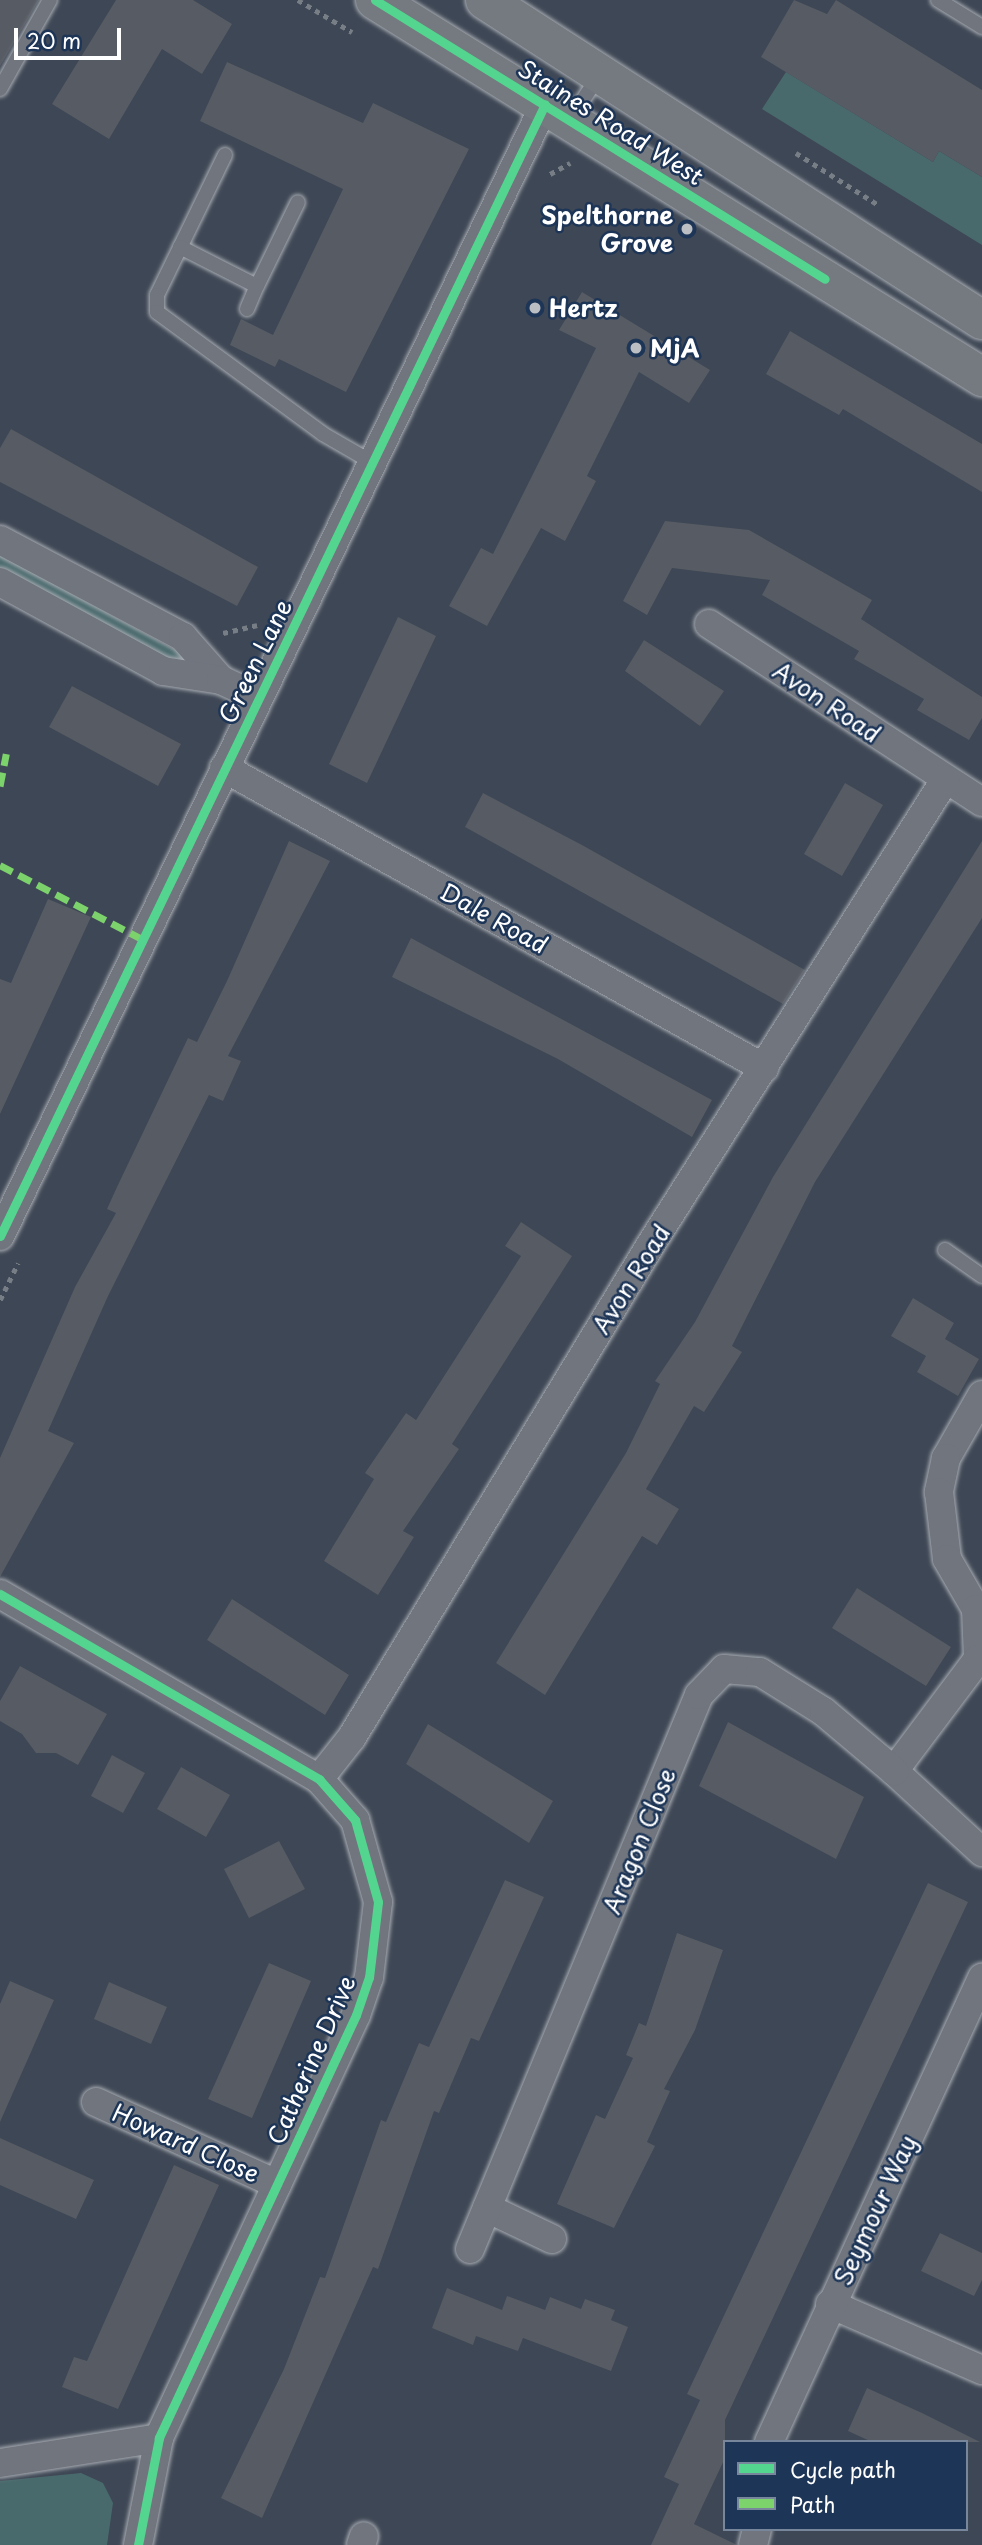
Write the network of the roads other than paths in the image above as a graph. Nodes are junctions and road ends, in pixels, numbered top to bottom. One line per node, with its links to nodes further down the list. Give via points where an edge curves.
1 (50, 0): 7 (lane)
2 (375, 0): 8 (highway, Staines Road West)
3 (938, 0): 5 (lane)
4 (504, 5): 6 (highway)
5 (982, 27)
6 (602, 71): 8 (lane); 14 (highway)
7 (0, 89)
8 (558, 112): 15 (highway, Staines Road West); 16 (street, Green Lane)
9 (225, 155): 11 (lane)
10 (298, 202): 12 (lane)
11 (180, 247): 12 (lane); 16 (lane, via 157,295 157,312 323,434)
12 (257, 286): 13 (lane)
13 (247, 309)
14 (982, 320)
15 (982, 377)
16 (374, 464): 21 (street, Green Lane)
17 (0, 540): 20 (street, via 183,637)
18 (0, 582): 20 (street, via 163,671)
19 (709, 624): 23 (street, Avon Road)
20 (221, 680): 21 (street)
21 (257, 697): 22 (street, Green Lane)
22 (224, 768): 25 (street, Dale Road); 26 (street, Green Lane)
23 (945, 780): 24 (street, Avon Road); 25 (street, Avon Road)
24 (982, 802)
25 (764, 1068): 32 (street, Avon Road, via 352,1737)
26 (0, 1236)
27 (945, 1251): 28 (lane)
28 (982, 1276)
29 (982, 1395): 31 (street, via 946,1458 939,1492 947,1559 976,1609 978,1659)
30 (0, 1594): 32 (street, Catherine Drive)
31 (894, 1770): 33 (street); 37 (street, Aragon Close, via 824,1712 760,1672 724,1669 699,1695)
32 (319, 1779): 36 (street, Catherine Drive, via 355,1820 370,1859 378,1902 376,1941 356,2015)
33 (982, 1852)
34 (982, 1978): 40 (street, Seymour Way)
35 (96, 2102): 36 (street, Howard Close)
36 (277, 2184): 42 (street, Catherine Drive)
37 (487, 2208): 38 (street); 39 (street, Aragon Close)
38 (552, 2239)
39 (470, 2249)
40 (830, 2304): 41 (street); 43 (street, Seymour Way)
41 (982, 2370)
42 (159, 2438): 44 (street); 45 (street, Catherine Drive)
43 (770, 2440)
44 (0, 2463)
45 (138, 2545)

